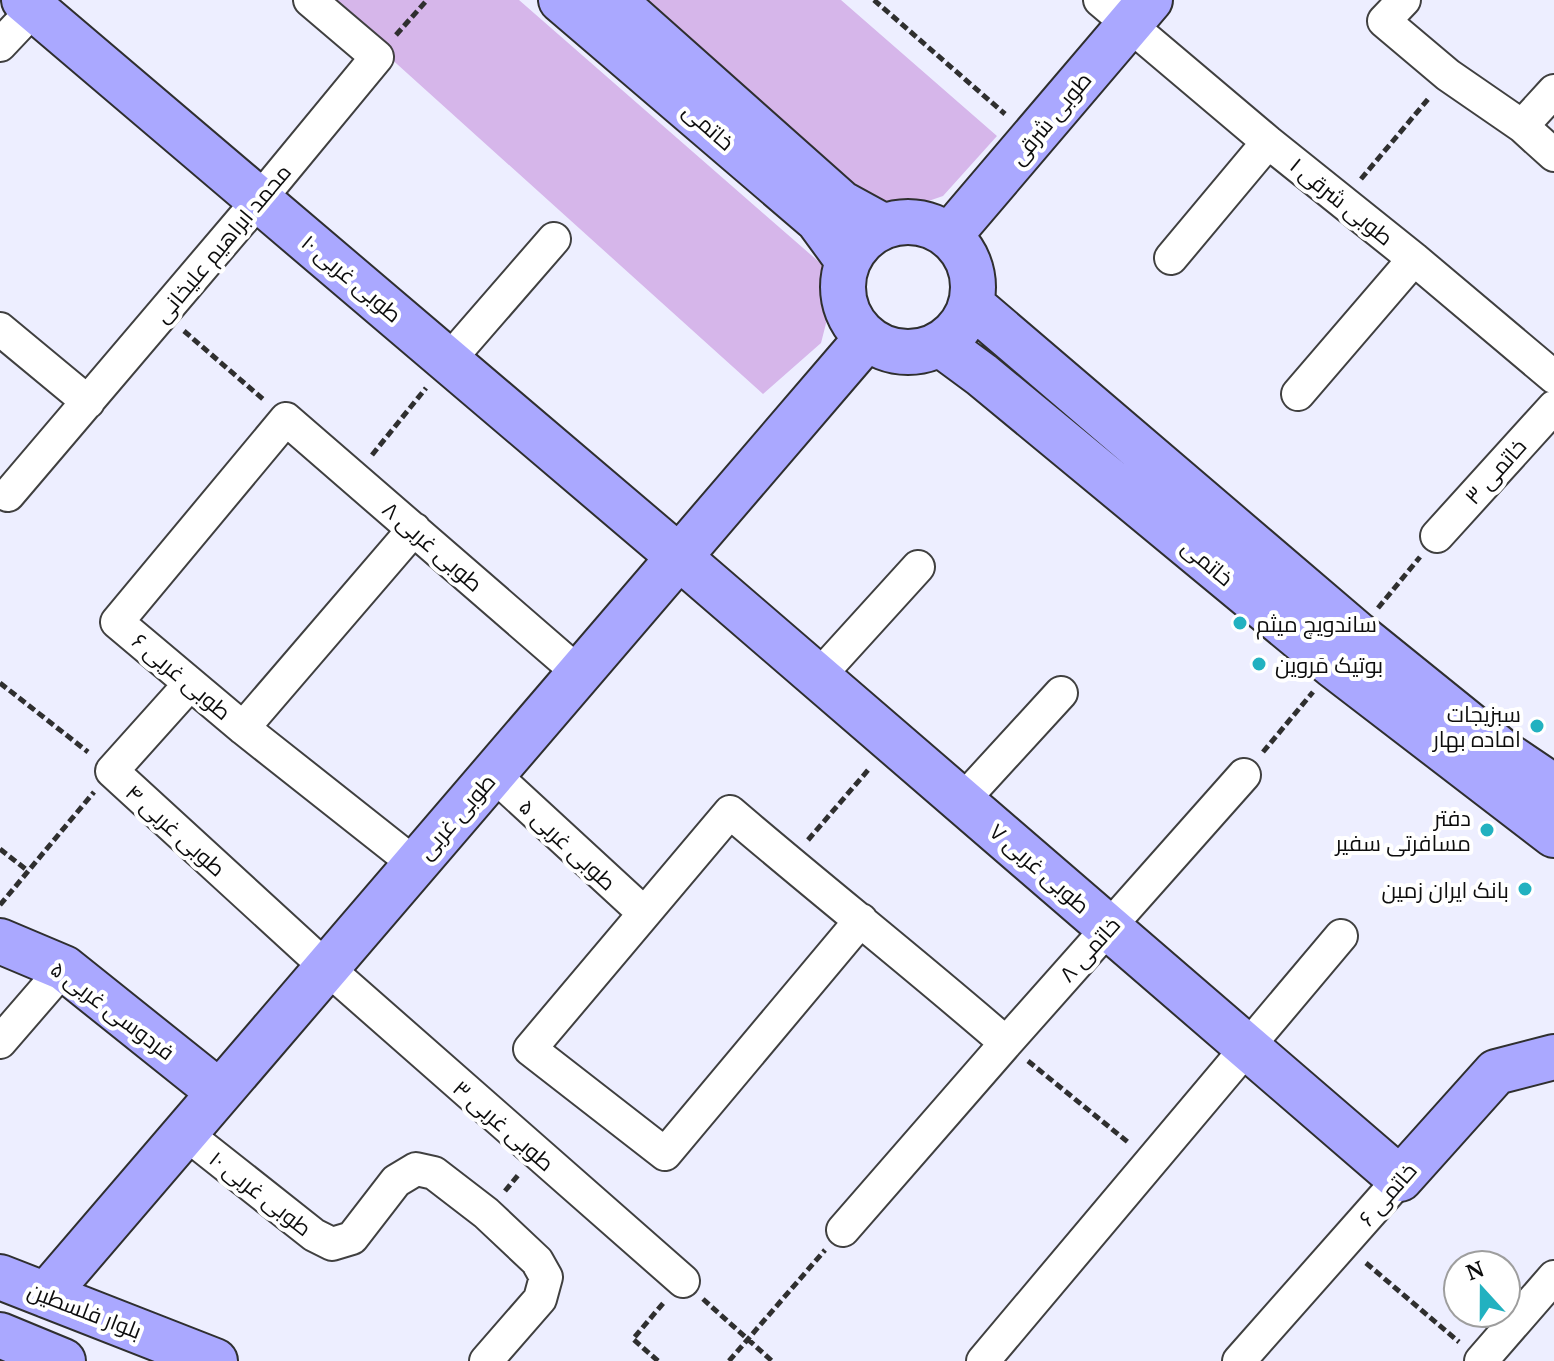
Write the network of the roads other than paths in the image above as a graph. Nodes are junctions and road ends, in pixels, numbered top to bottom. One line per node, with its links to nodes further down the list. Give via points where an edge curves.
1 (310, 0): 12 (street, محمد ابراهیم علیخانی, via 377,57)
2 (561, 0): 18 (street, خاتمی, via 818,220)
3 (613, 0): 13 (street, خاتمی, via 841,203)
4 (1404, 0): 9 (street, via 1384,21 1448,75)
5 (29, 4): 7 (street); 12 (street, طوبی غربی ۱۰)
6 (1126, 9): 10 (street, طوبی شرقی ۱); 14 (street, طوبی شرقی, via 1033,138)
7 (0, 45)
8 (1554, 91): 9 (street)
9 (1522, 126): 11 (street)
10 (1268, 142): 16 (street); 17 (street, طوبی شرقی ۱)
11 (1554, 155)
12 (259, 200): 23 (street, طوبی غربی ۱۰); 26 (street, محمد ابراهیم علیخانی)
13 (883, 226): 14 (street, via 917,222); 18 (street, via 857,246)
14 (949, 236): 19 (street, via 971,267)
15 (554, 239): 23 (street)
16 (1171, 258)
17 (1414, 259): 24 (street, طوبی شرقی ۱); 25 (street)
18 (848, 261): 21 (street, via 844,303)
19 (972, 305): 22 (street, via 954,334); 34 (street, خاتمی)
20 (0, 329): 26 (street)
21 (867, 338): 22 (street, via 902,352); 32 (street, طوبی غربی)
22 (940, 344): 34 (street, خاتمی)
23 (448, 361): 32 (street, طوبی غربی ۱۰)
24 (1554, 377)
25 (1298, 394)
26 (88, 402): 29 (street, محمد ابراهیم علیخانی)
27 (1554, 407): 31 (street, خاتمی ۳)
28 (286, 419): 30 (street, طوبی غربی ۸); 37 (street, طوبی غربی ۶, via 117,622)
29 (8, 495)
30 (414, 529): 35 (street, طوبی غربی ۸); 39 (street)
31 (1437, 536)
32 (679, 557): 35 (street, طوبی غربی); 36 (street, طوبی غربی ۷)
33 (918, 567): 36 (street)
34 (1346, 650): 42 (street, خاتمی); 44 (street, خاتمی)
35 (579, 673): 40 (street, طوبی غربی)
36 (818, 677): 43 (street, طوبی غربی ۷)
37 (190, 684): 39 (street, طوبی غربی ۶); 52 (street, طوبی غربی ۴, via 112,771)
38 (1061, 693): 43 (street)
39 (243, 728): 45 (street, طوبی غربی ۶)
40 (493, 774): 45 (street, طوبی غربی); 46 (street, طوبی غربی ۵)
41 (1244, 775): 48 (street, خاتمی ۸)
42 (1554, 787)
43 (962, 801): 48 (street, طوبی غربی ۷)
44 (1554, 835)
45 (415, 864): 52 (street, طوبی غربی)
46 (644, 913): 47 (street, via 730,812); 47 (street, via 530,1049 665,1154)
47 (861, 920): 54 (street)
48 (1108, 927): 54 (street, خاتمی ۸); 55 (street, طوبی غربی ۷)
49 (1341, 936): 55 (street)
50 (0, 941): 51 (street, فردوسی غربی ۵)
51 (64, 968): 53 (street); 57 (street, فردوسی غربی ۵)
52 (327, 968): 57 (street, طوبی غربی); 63 (street, طوبی غربی ۳)
53 (0, 1042)
54 (1006, 1043): 60 (street, خاتمی ۸)
55 (1248, 1048): 59 (street, طوبی غربی ۷); 69 (street)
56 (1554, 1057): 59 (street, خاتمی ۶, via 1496,1072)
57 (219, 1092): 58 (street, طوبی غربی)
58 (185, 1133): 64 (street, طوبی غربی); 68 (street, طوبی غربی ۱۰, via 332,1244 352,1238 396,1181 416,1169 434,1173 486,1213 537,1261 546,1277 540,1299)
59 (1400, 1179): 70 (street, خاتمی ۶)
60 (843, 1230)
61 (0, 1277): 64 (street, بلوار فلسطین)
62 (1554, 1277): 71 (street)
63 (683, 1281)
64 (46, 1295): 67 (street, بلوار فلسطین)
65 (0, 1335): 66 (street)
66 (63, 1361)
67 (215, 1361)
68 (486, 1361)
69 (983, 1361)
70 (1239, 1361)
71 (1481, 1361)

